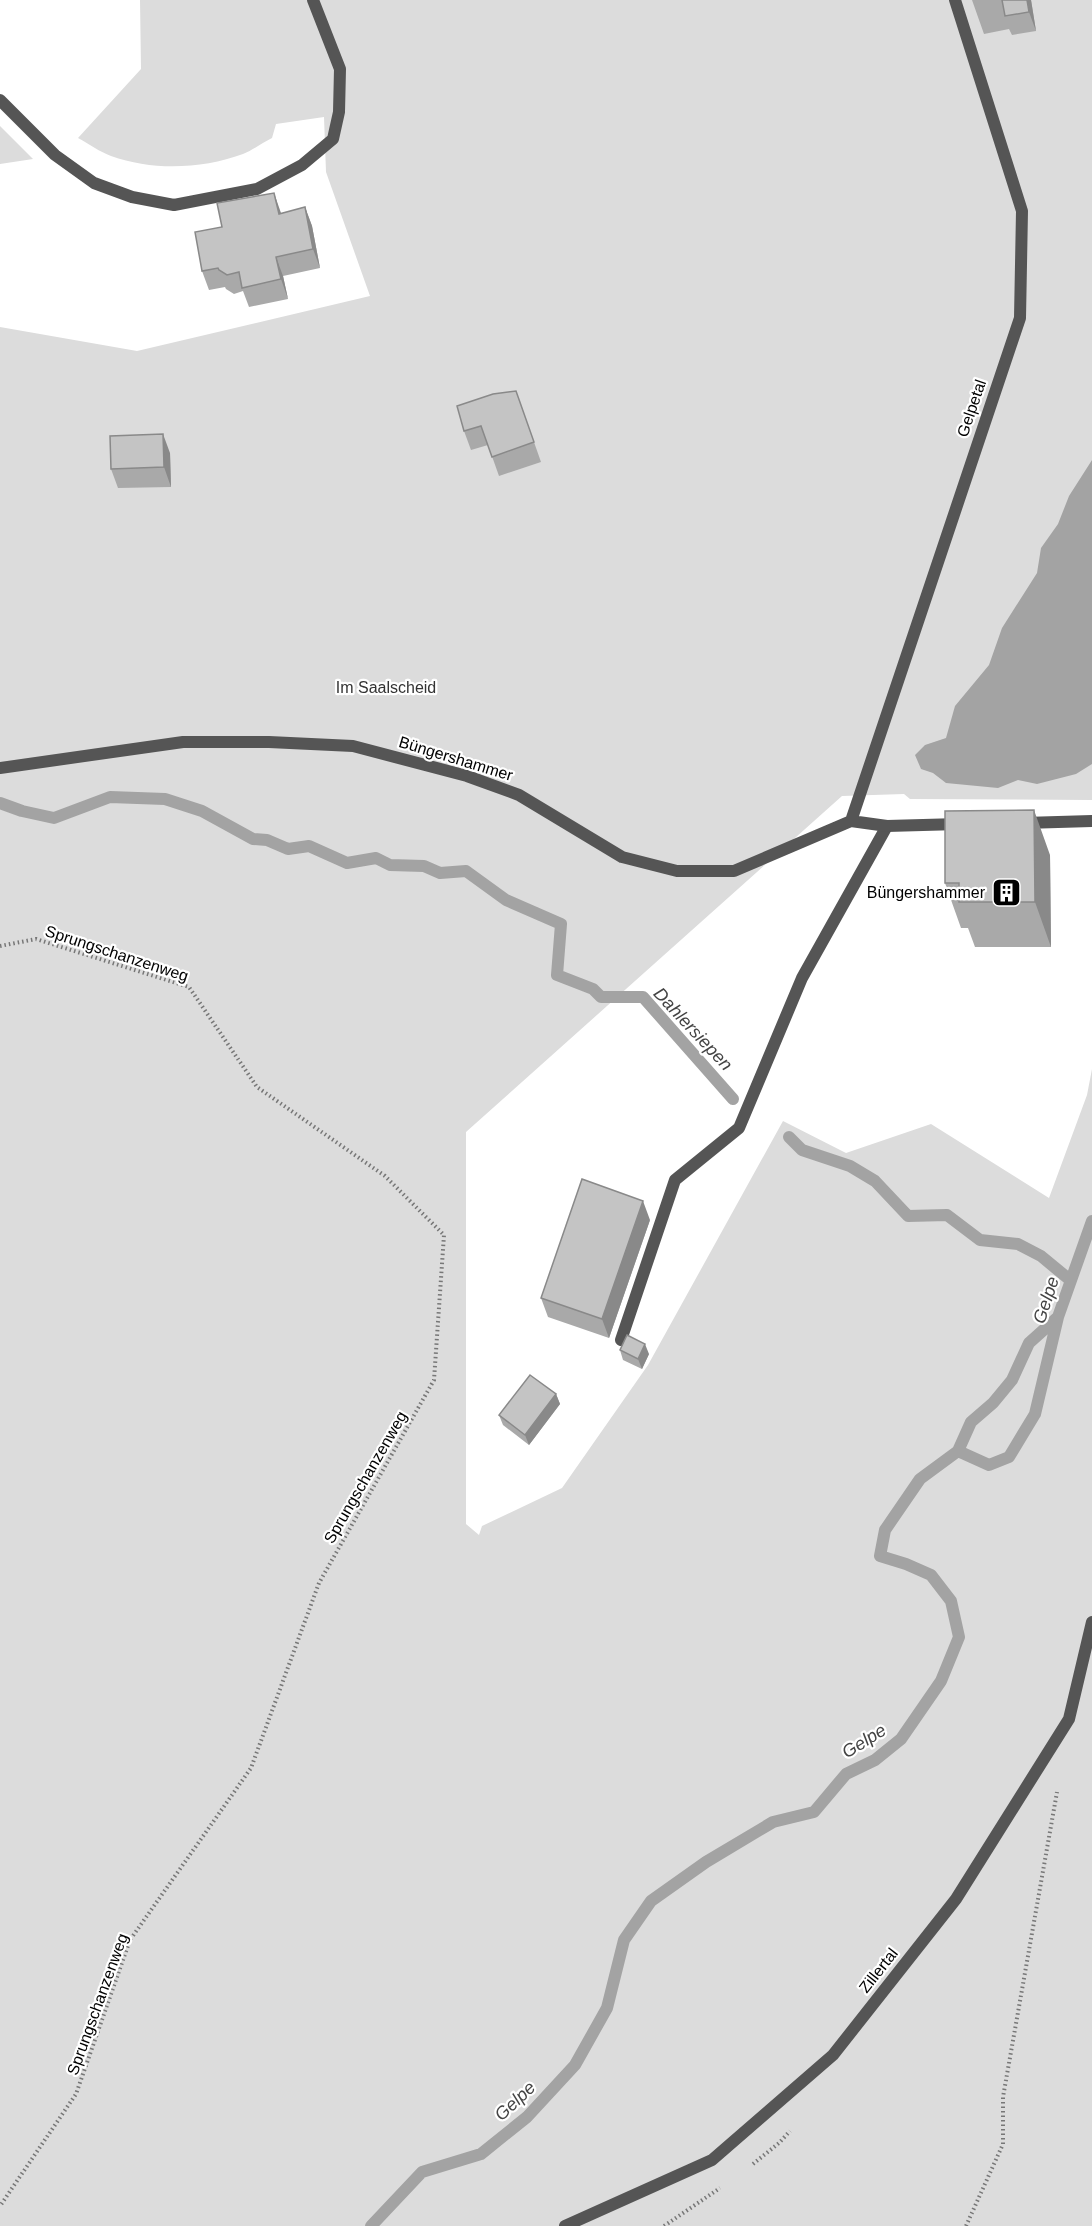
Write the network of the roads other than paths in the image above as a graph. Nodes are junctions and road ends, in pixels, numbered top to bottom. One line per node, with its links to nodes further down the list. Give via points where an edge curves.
1 (313, 0): 3 (street, via 340,69 339,112 333,139 303,165 257,189 174,205 132,197 94,183 55,155)
2 (955, 0): 5 (street, Gelpetal, via 1022,211 1020,318)
3 (0, 100)
4 (0, 768): 5 (street, Büngershammer, via 183,742 353,746 467,776 519,795 622,857 677,871 734,871)
5 (852, 821): 9 (street)
6 (1092, 821): 7 (street)
7 (1012, 823)
8 (967, 824): 9 (street)
9 (887, 826): 10 (street, via 802,978 739,1128 675,1180)
10 (621, 1340)
11 (1092, 1622): 12 (street, Zillertal, via 1070,1719 956,1899 832,2055 712,2160)
12 (565, 2226)

